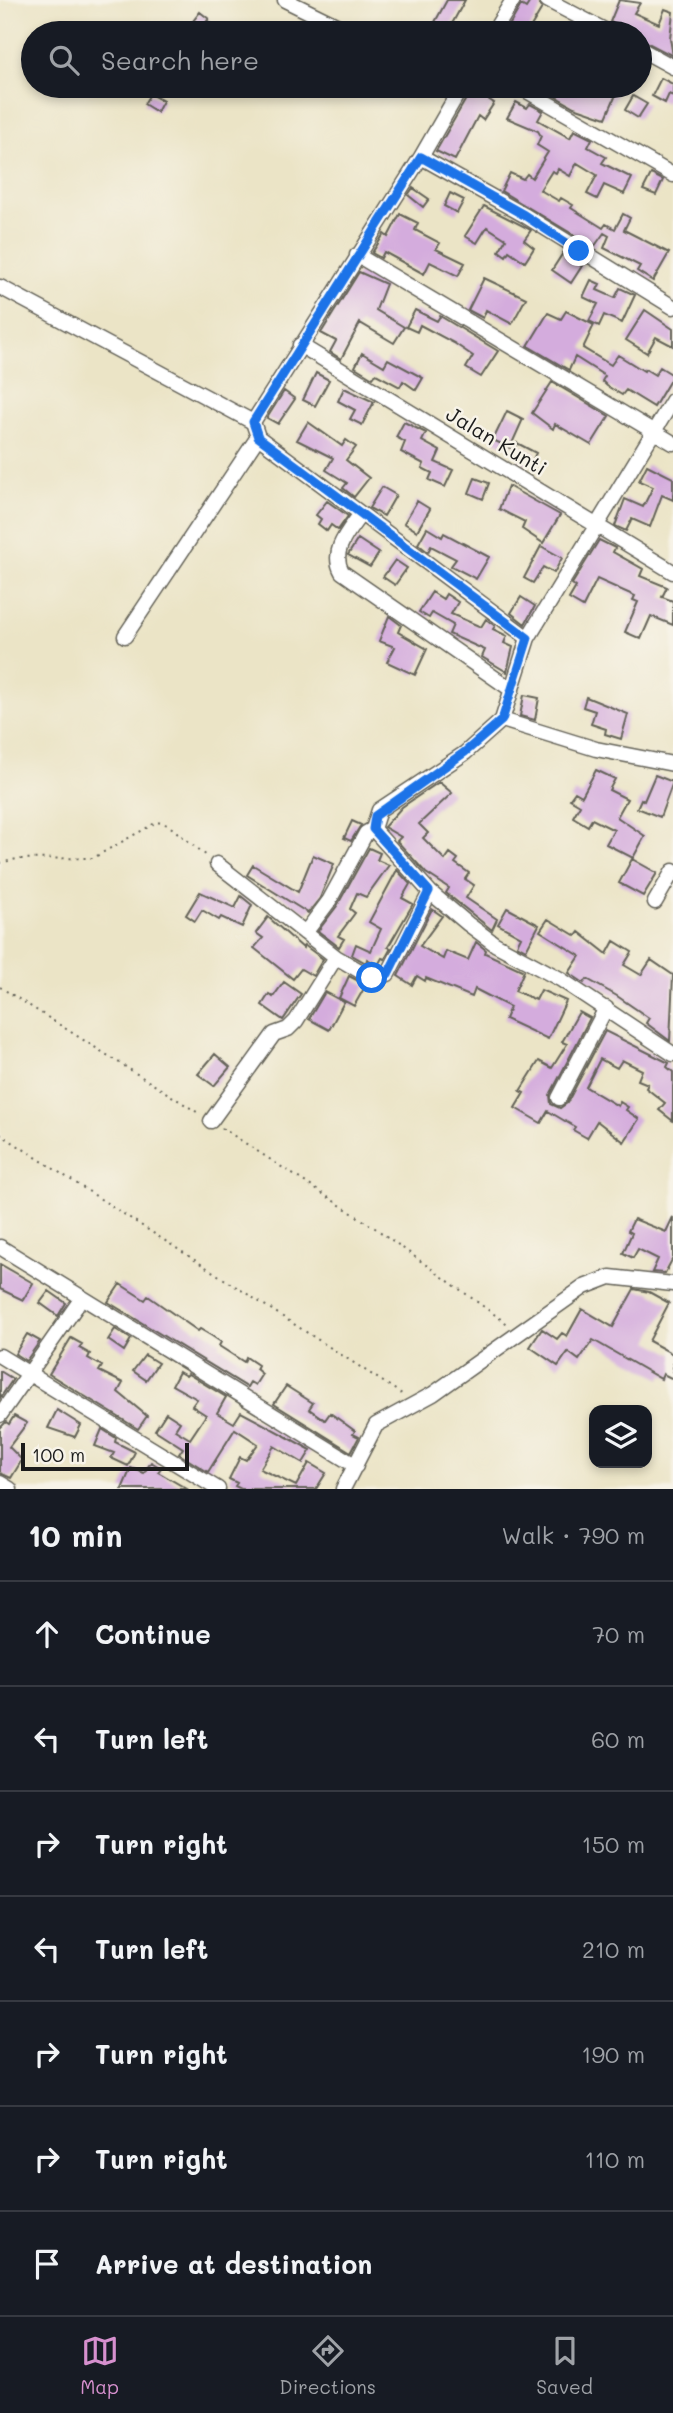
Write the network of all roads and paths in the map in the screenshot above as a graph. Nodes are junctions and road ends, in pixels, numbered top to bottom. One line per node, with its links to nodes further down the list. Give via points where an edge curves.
1 (285, 0): 4 (street)
2 (513, 0): 5 (street)
3 (547, 0): 6 (street)
4 (328, 21)
5 (500, 21)
6 (587, 21)
7 (652, 56): 8 (street)
8 (673, 67)
9 (454, 98): 11 (street)
10 (539, 98): 12 (street)
11 (421, 157): 13 (street); 15 (street)
12 (673, 175)
13 (357, 255): 16 (street); 19 (street)
14 (0, 288): 18 (street)
15 (673, 307)
16 (300, 345): 18 (street); 23 (street, Jalan Kunti)
17 (673, 400): 19 (street)
18 (253, 422): 20 (street)
19 (654, 432): 21 (street); 23 (street)
20 (258, 437): 22 (street); 25 (street)
21 (673, 443)
22 (359, 515): 26 (street); 27 (street, via 339,548 342,572)
23 (597, 525): 24 (street, Jalan Kunti); 26 (street)
24 (673, 572)
25 (125, 636)
26 (528, 638): 27 (street)
27 (512, 690): 28 (street)
28 (502, 720): 29 (street, via 596,749); 30 (street, via 465,752 379,810)
29 (673, 764)
30 (373, 829): 34 (street); 36 (street, via 366,833 329,901)
31 (0, 863): 32 (path, via 93,858 157,822 168,825)
32 (217, 864): 36 (street)
33 (673, 871): 35 (street)
34 (429, 891): 37 (street, via 384,977 372,978); 39 (street, via 495,944)
35 (656, 902)
36 (305, 933): 37 (street)
37 (336, 957): 42 (street, via 296,1021 274,1034)
38 (0, 986): 42 (path)
39 (606, 1008): 40 (street); 41 (street)
40 (673, 1055)
41 (559, 1098)
42 (211, 1121): 47 (path, via 375,1228)
43 (0, 1134): 50 (path)
44 (0, 1247): 46 (street)
45 (673, 1284): 47 (street, via 610,1277 584,1287)
46 (82, 1298): 49 (street); 52 (street)
47 (519, 1332): 50 (street, via 433,1394)
48 (0, 1356): 49 (street)
49 (29, 1375): 51 (street); 55 (street)
50 (414, 1402): 52 (street, via 376,1425)
51 (0, 1415)
52 (356, 1466): 56 (street)
53 (0, 1483): 54 (street)
54 (10, 1489)
55 (218, 1489)
56 (343, 1489)

